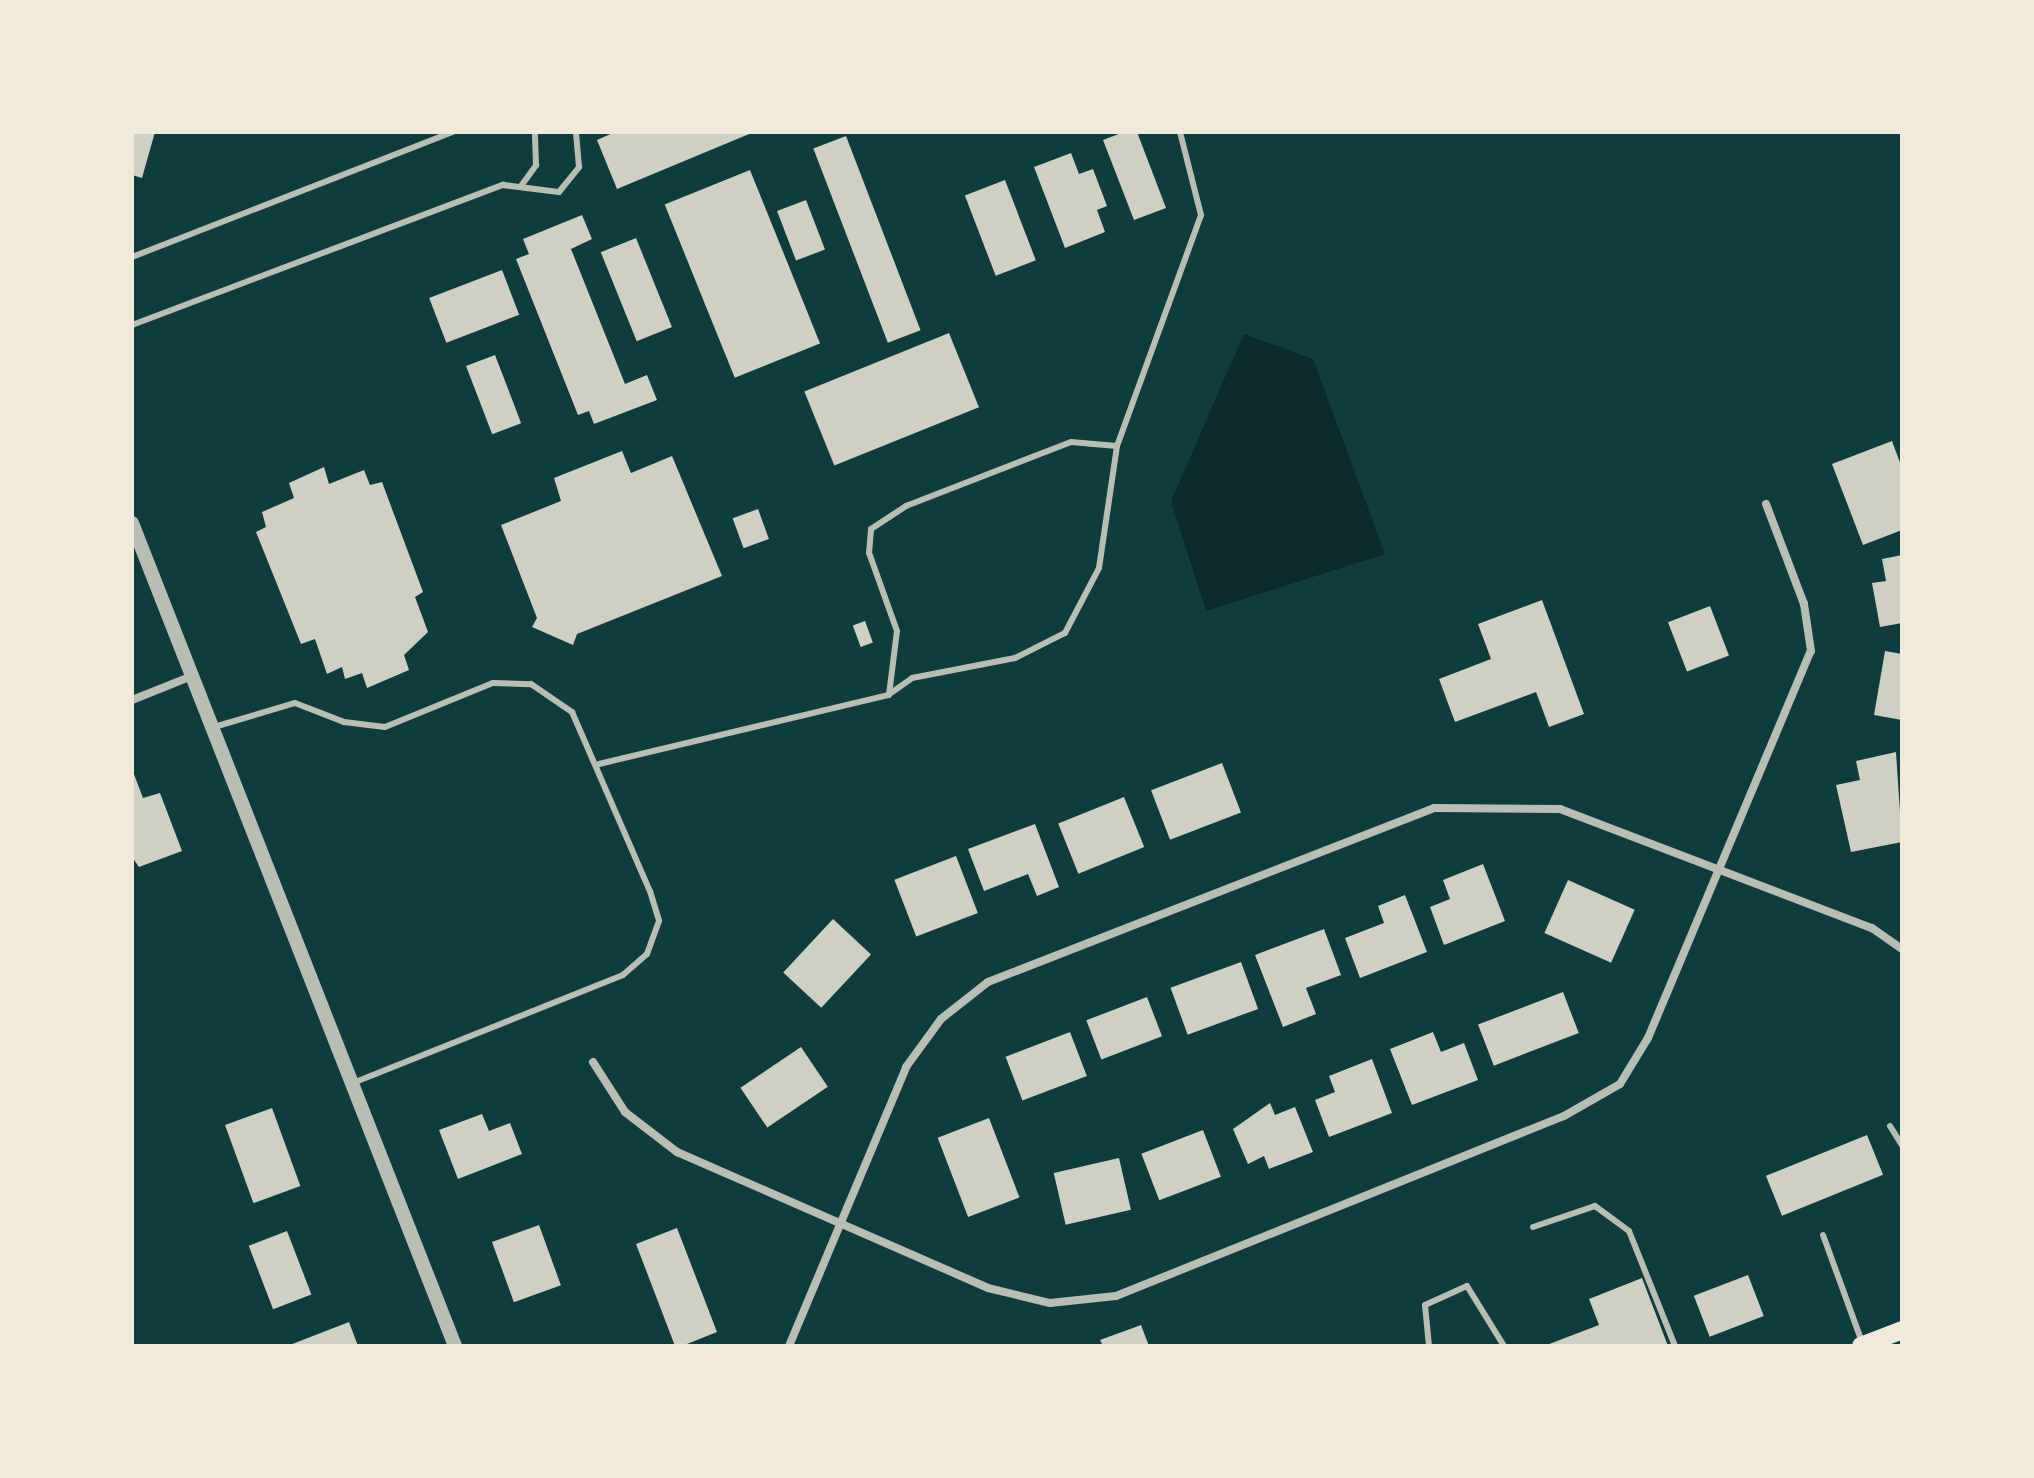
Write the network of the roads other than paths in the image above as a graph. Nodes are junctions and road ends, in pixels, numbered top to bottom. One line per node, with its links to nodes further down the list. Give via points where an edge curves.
1 (452, 132): 6 (lane)
2 (535, 132): 5 (lane, via 536,165)
3 (576, 132): 5 (lane, via 572,179 559,192)
4 (1180, 132): 8 (lane, via 1201,215)
5 (521, 186): 7 (lane, via 503,185)
6 (132, 257)
7 (132, 325)
8 (1117, 446): 12 (lane, via 1099,568 1065,633 1015,658 912,678); 12 (lane, via 1071,442 906,506 871,529 869,553 897,631)
9 (1766, 504): 16 (street, via 1804,604 1811,651)
10 (132, 523): 11 (street)
11 (192, 676): 13 (street); 14 (street)
12 (888, 695): 15 (lane)
13 (132, 700)
14 (212, 728): 15 (lane, via 295,703 344,722 385,727 493,683 531,684 572,712); 19 (street)
15 (599, 764): 19 (lane, via 659,921 647,954 623,975)
16 (1721, 873): 17 (street, via 1872,928); 22 (street, via 1560,809 1434,808 988,982 941,1019 906,1067); 22 (street, via 1620,1084 1564,1116 1116,1296 1050,1303 988,1288)
17 (1902, 949)
18 (593, 1062): 22 (street, via 625,1112 677,1152)
19 (353, 1083): 26 (street)
20 (1890, 1126): 21 (lane)
21 (1902, 1145)
22 (842, 1226): 27 (street)
23 (1533, 1227): 30 (lane, via 1595,1206 1629,1231)
24 (1823, 1235): 31 (lane)
25 (1902, 1330): 31 (main road)
26 (455, 1346)
27 (789, 1346)
28 (1429, 1346): 29 (lane, via 1425,1305 1467,1286)
29 (1504, 1346)
30 (1675, 1346)
31 (1862, 1346)

